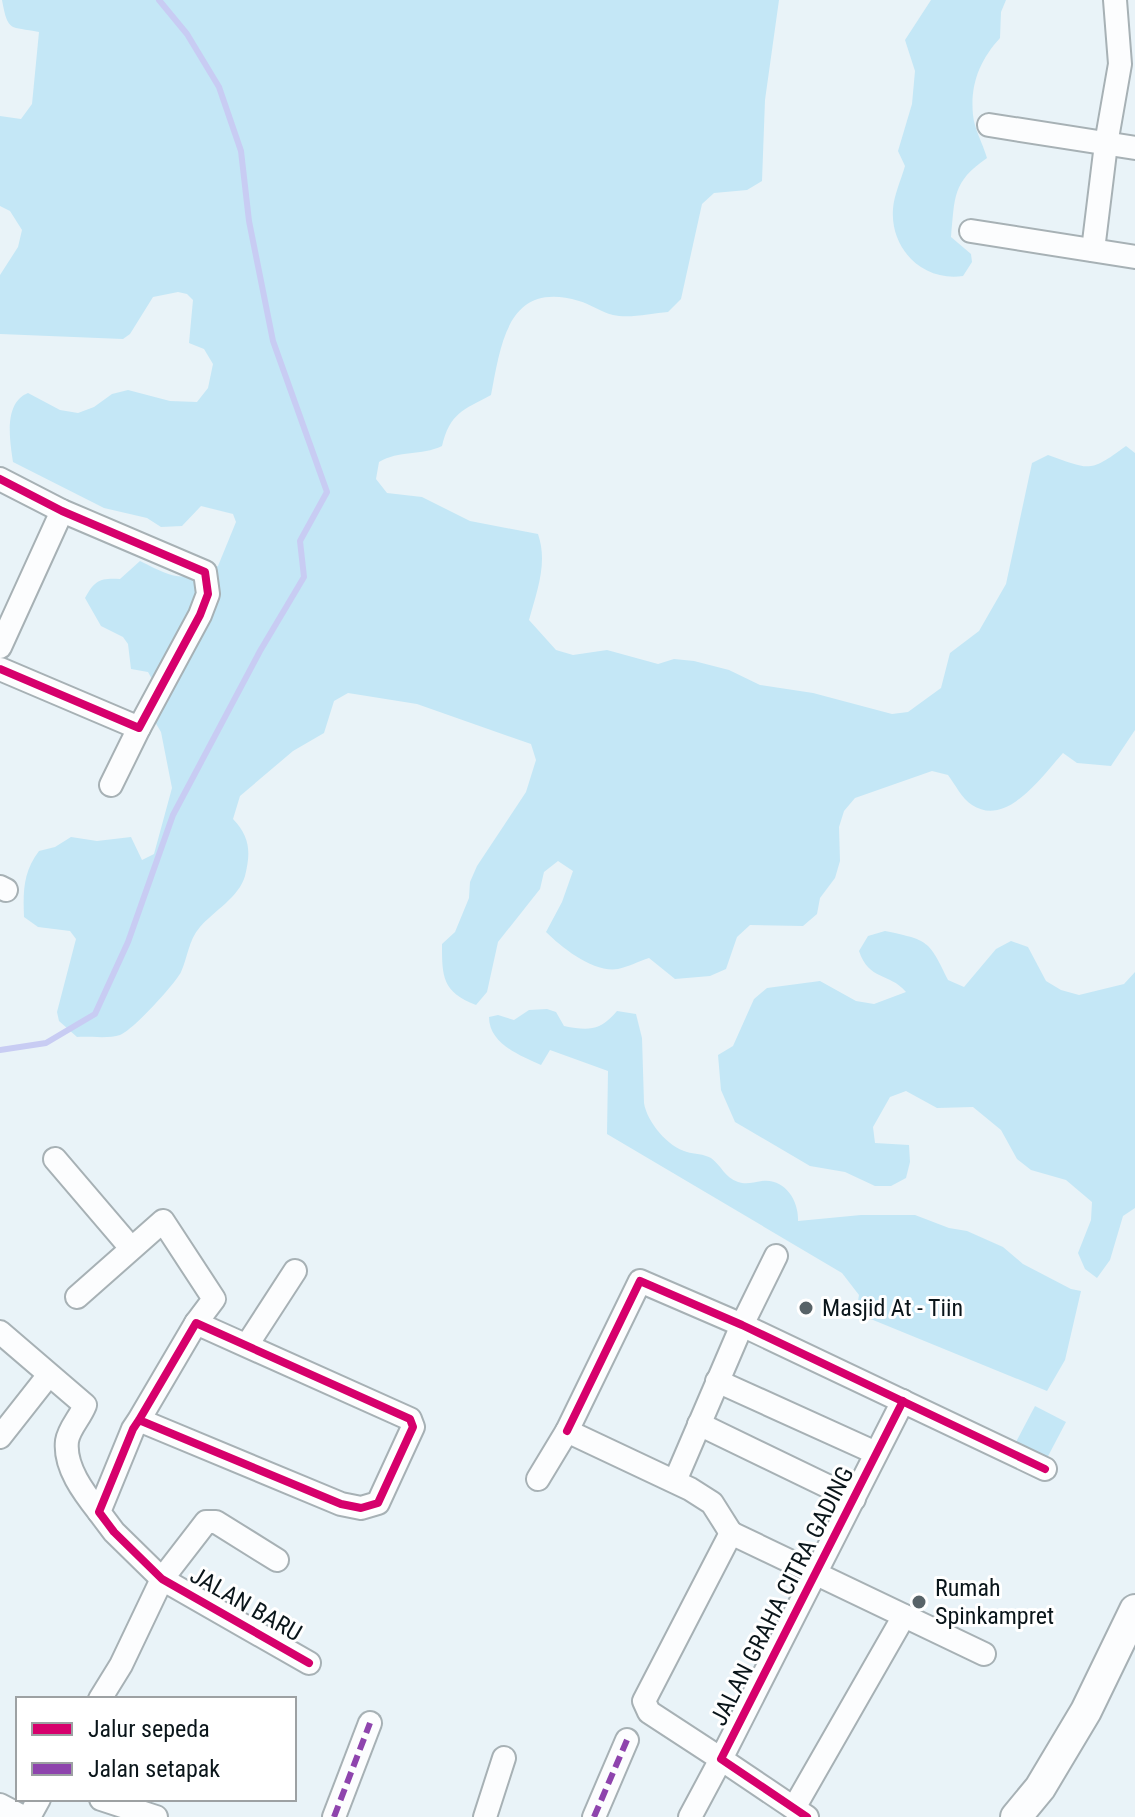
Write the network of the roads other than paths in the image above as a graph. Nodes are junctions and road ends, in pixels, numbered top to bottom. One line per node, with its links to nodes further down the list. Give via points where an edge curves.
1 (1115, 0): 3 (street, via 1120,64)
2 (989, 125): 3 (street)
3 (1106, 144): 4 (street); 6 (street)
4 (1135, 148)
5 (971, 231): 6 (street)
6 (1093, 250): 7 (street)
7 (1135, 257)
8 (0, 479): 9 (street)
9 (62, 511): 10 (street); 12 (street, via 205,572 209,582 200,615)
10 (0, 647)
11 (0, 669): 12 (street)
12 (139, 728): 13 (street)
13 (111, 785)
14 (55, 1159): 15 (street)
15 (131, 1248): 18 (street); 19 (street, via 163,1221 214,1299)
16 (776, 1256): 20 (street)
17 (295, 1271): 22 (street)
18 (77, 1297)
19 (196, 1323): 22 (street); 26 (street)
20 (742, 1325): 24 (street); 25 (street); 28 (street, via 640,1281)
21 (2, 1340): 23 (street)
22 (247, 1345): 26 (street, via 410,1419 413,1427 378,1503 361,1508 341,1504)
23 (48, 1376): 29 (street); 35 (street, JALAN BARU, via 85,1405 67,1440 68,1453 84,1494)
24 (717, 1381): 27 (street); 30 (street, JALAN GRAHA CITRA GADING)
25 (903, 1401): 30 (street, JALAN GRAHA CITRA GADING); 31 (street)
26 (139, 1420): 35 (street)
27 (699, 1424): 32 (street); 34 (street, JALAN GRAHA CITRA GADING)
28 (567, 1431): 33 (street); 36 (street, via 690,1489 712,1503)
29 (0, 1437)
30 (876, 1453): 34 (street, JALAN GRAHA CITRA GADING)
31 (1045, 1469)
32 (678, 1474)
33 (538, 1479)
34 (854, 1499): 38 (street, JALAN GRAHA CITRA GADING)
35 (99, 1512): 39 (street, JALAN BARU)
36 (731, 1533): 38 (street, JALAN GRAHA CITRA GADING); 48 (street, via 644,1701 649,1712)
37 (277, 1560): 39 (street, via 211,1520)
38 (814, 1573): 41 (street, JALAN GRAHA CITRA GADING); 48 (street, JALAN GRAHA CITRA GADING)
39 (162, 1579): 43 (street, JALAN BARU); 44 (street)
40 (1135, 1610): 58 (main road, via 1086,1711 1040,1788)
41 (904, 1616): 42 (street, JALAN GRAHA CITRA GADING); 51 (street, JALAN GRAHA CITRA GADING)
42 (984, 1654)
43 (309, 1663)
44 (101, 1697)
45 (370, 1723): 54 (street)
46 (627, 1740): 56 (street)
47 (504, 1758): 55 (street)
48 (721, 1759): 51 (street, JALAN GRAHA CITRA GADING); 57 (street, JALAN GRAHA CITRA GADING)
49 (107, 1801): 53 (street)
50 (0, 1805): 52 (street)
51 (800, 1812)
52 (23, 1817)
53 (156, 1817)
54 (334, 1817)
55 (485, 1817)
56 (594, 1817)
57 (690, 1817)
58 (1016, 1817)

